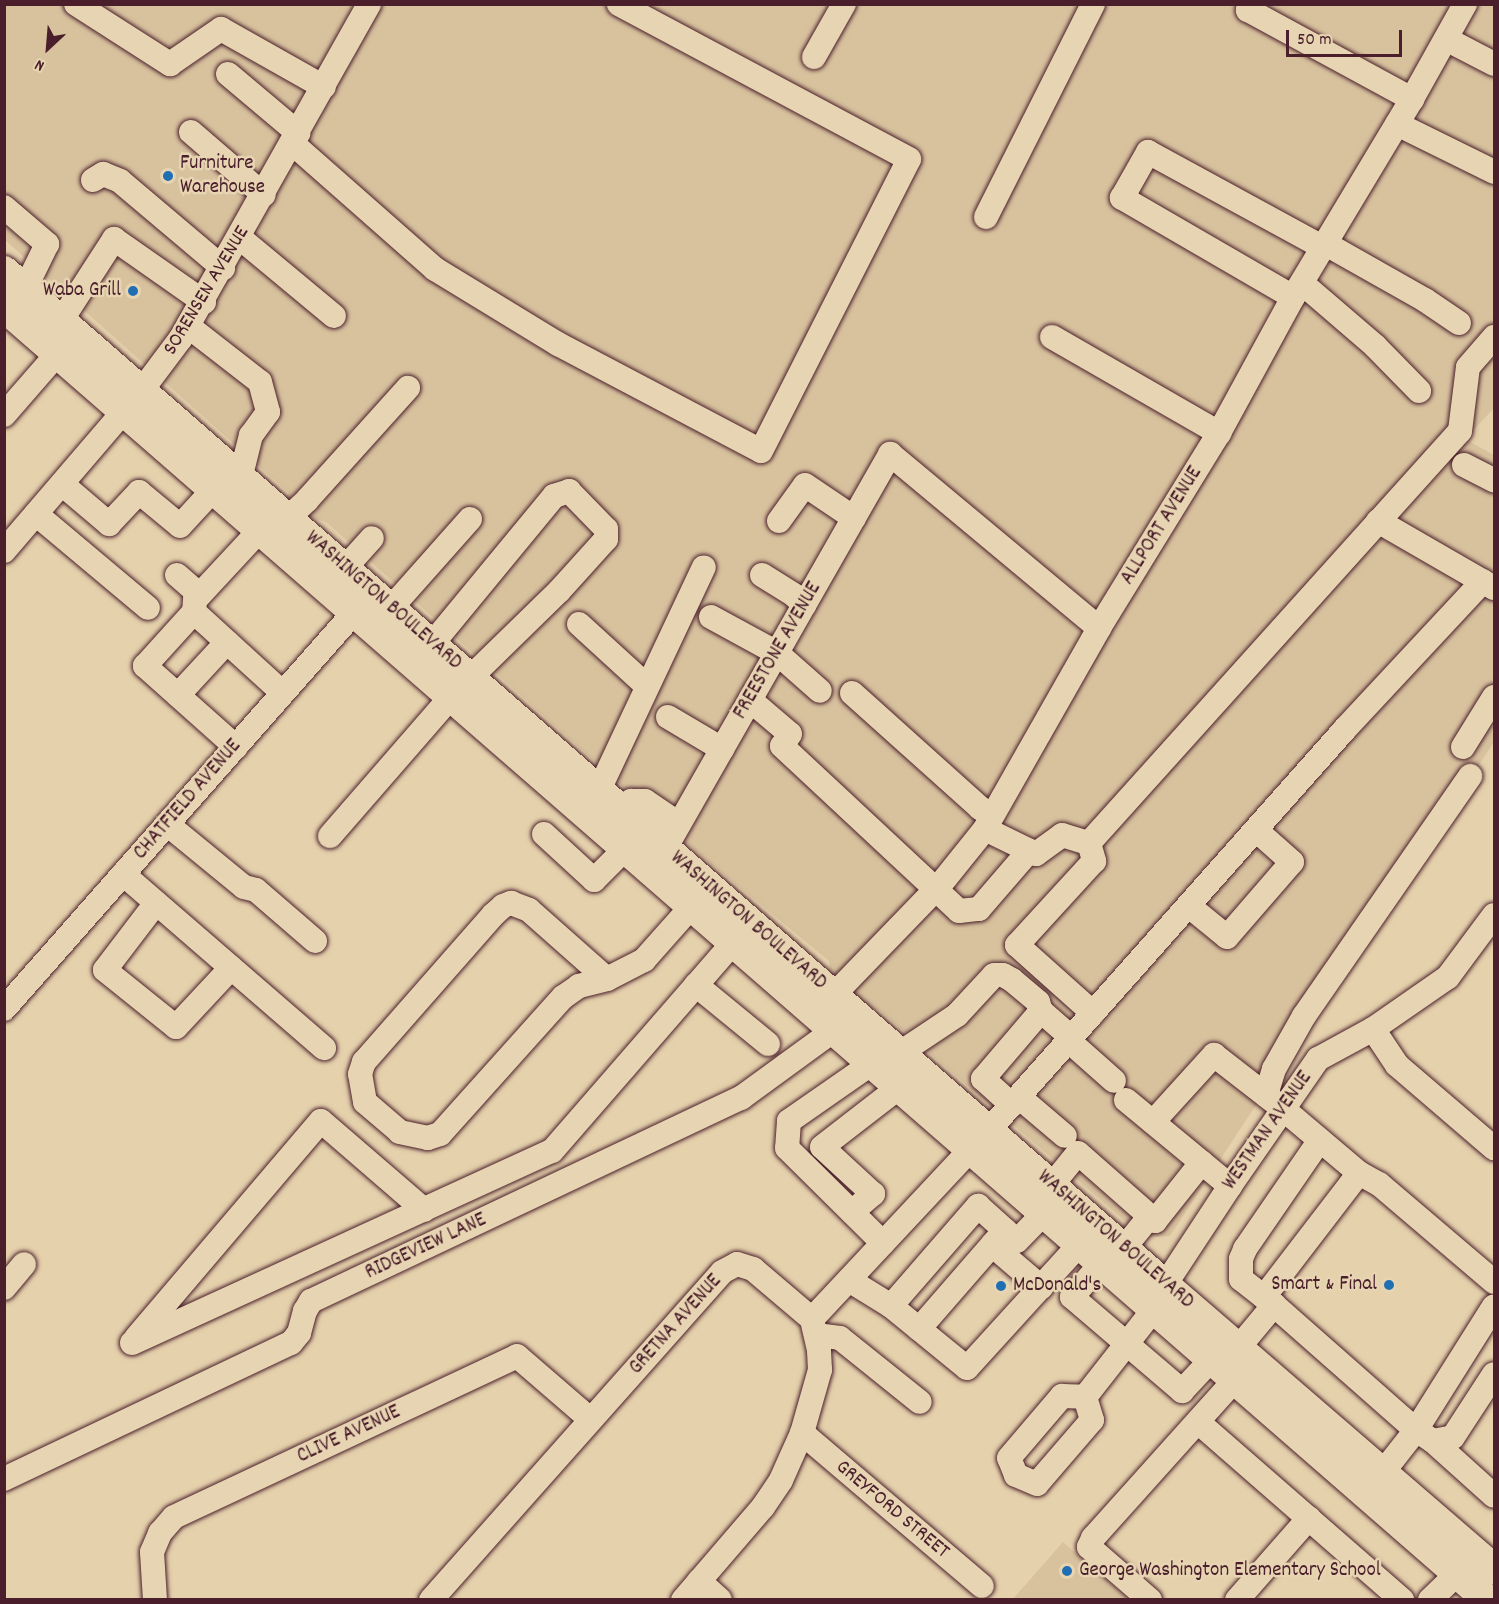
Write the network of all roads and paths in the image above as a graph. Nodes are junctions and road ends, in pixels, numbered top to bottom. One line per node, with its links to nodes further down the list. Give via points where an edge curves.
1 (76, 4): 12 (street, via 170,64 221,29)
2 (369, 4): 12 (street, SORENSEN AVENUE)
3 (619, 4): 16 (street, via 909,159 761,451 558,344 435,269)
4 (843, 4): 9 (street)
5 (1093, 4): 21 (street)
6 (1251, 4): 13 (street, via 1248,10)
7 (1465, 4): 8 (street, ALLPORT AVENUE)
8 (1446, 39): 10 (street); 13 (street, ALLPORT AVENUE)
9 (814, 57)
10 (1494, 64)
11 (228, 74): 16 (street)
12 (324, 87): 16 (street, SORENSEN AVENUE)
13 (1412, 99): 14 (street, ALLPORT AVENUE)
14 (1397, 124): 17 (street); 23 (street, ALLPORT AVENUE)
15 (191, 132): 19 (street)
16 (295, 138): 19 (street, SORENSEN AVENUE)
17 (1494, 172)
18 (93, 180): 24 (street, via 103,174 120,181)
19 (264, 195): 22 (street, SORENSEN AVENUE)
20 (4, 207): 25 (street, via 47,244)
21 (986, 217)
22 (240, 238): 24 (street, SORENSEN AVENUE); 28 (street)
23 (1325, 246): 26 (street, ALLPORT AVENUE); 26 (street, via 1148,152 1122,198); 30 (street, via 1425,300)
24 (223, 268): 27 (street, SORENSEN AVENUE)
25 (11, 289): 29 (main road, WASHINGTON BOULEVARD); 34 (main road, WASHINGTON BOULEVARD)
26 (1298, 290): 36 (street, via 1375,346); 39 (street, ALLPORT AVENUE)
27 (204, 302): 29 (street, via 114,239); 31 (street, SORENSEN AVENUE)
28 (334, 316)
29 (61, 321): 37 (main road, WASHINGTON BOULEVARD)
30 (1459, 323)
31 (188, 326): 37 (street, SORENSEN AVENUE); 41 (street, via 260,382 268,412 251,435)
32 (1494, 337): 49 (street, via 1468,367 1460,431)
33 (1052, 338): 39 (street)
34 (57, 354): 37 (main road, WASHINGTON BOULEVARD); 38 (street)
35 (408, 388): 46 (street)
36 (1419, 391)
37 (133, 400): 41 (main road, WASHINGTON BOULEVARD); 43 (street, SORENSEN AVENUE); 44 (main road, WASHINGTON BOULEVARD)
38 (4, 415)
39 (1219, 433): 65 (street, ALLPORT AVENUE)
40 (1464, 465): 42 (street)
41 (242, 475): 46 (main road, WASHINGTON BOULEVARD)
42 (1494, 480)
43 (62, 484): 44 (street, via 109,524 139,492 180,526); 45 (street, SORENSEN AVENUE)
44 (214, 489): 51 (main road, WASHINGTON BOULEVARD)
45 (36, 514): 53 (street, SORENSEN AVENUE); 62 (street)
46 (288, 518): 55 (main road, WASHINGTON BOULEVARD)
47 (854, 518): 50 (street, via 805,485); 61 (street, FREESTONE AVENUE); 65 (street, FREESTONE AVENUE, via 890,454)
48 (470, 519): 60 (street, CHATFIELD AVENUE)
49 (1378, 520): 58 (street); 89 (street)
50 (779, 521)
51 (260, 530): 59 (street); 60 (main road, WASHINGTON BOULEVARD)
52 (372, 538): 55 (street)
53 (4, 551)
54 (704, 567): 69 (street)
55 (345, 568): 60 (main road, WASHINGTON BOULEVARD)
56 (177, 575): 59 (street)
57 (762, 575): 61 (street)
58 (1489, 585): 85 (street)
59 (197, 604): 66 (street); 74 (street, via 145,666)
60 (372, 604): 67 (main road, WASHINGTON BOULEVARD); 70 (main road, WASHINGTON BOULEVARD); 72 (street, CHATFIELD AVENUE)
61 (804, 605): 68 (street, FREESTONE AVENUE)
62 (148, 608)
63 (711, 617): 68 (street)
64 (579, 624): 69 (street)
65 (1099, 628): 83 (street, ALLPORT AVENUE)
66 (227, 642): 72 (street); 74 (street)
67 (432, 644): 70 (main road, WASHINGTON BOULEVARD); 70 (street, via 554,496 569,491 606,529 606,539 559,591)
68 (777, 653): 71 (street); 76 (street, FREESTONE AVENUE)
69 (647, 686): 82 (street)
70 (460, 687): 82 (main road, WASHINGTON BOULEVARD); 87 (street); 90 (main road, WASHINGTON BOULEVARD)
71 (820, 691)
72 (283, 693): 78 (street, CHATFIELD AVENUE)
73 (852, 693): 83 (street, via 980,808)
74 (178, 695): 78 (street)
75 (1494, 697): 79 (street)
76 (750, 700): 80 (street, FREESTONE AVENUE); 93 (street, via 790,734 782,746)
77 (668, 717): 80 (street)
78 (236, 747): 84 (street, CHATFIELD AVENUE)
79 (1462, 747)
80 (722, 749): 88 (street, FREESTONE AVENUE)
81 (1470, 776): 115 (street, via 1315,999 1274,1069)
82 (599, 790): 88 (main road, WASHINGTON BOULEVARD, via 622,810)
83 (988, 823): 91 (street); 93 (street, ALLPORT AVENUE)
84 (167, 824): 92 (street, CHATFIELD AVENUE); 98 (street)
85 (1256, 830): 95 (street); 95 (street, via 1292,862 1227,937)
86 (544, 834): 90 (street, via 594,880)
87 (330, 836)
88 (672, 836): 106 (main road, WASHINGTON BOULEVARD)
89 (1089, 843): 91 (street, via 1062,835 1036,854); 105 (street, via 1094,861 1017,945)
90 (626, 849): 96 (main road, WASHINGTON BOULEVARD)
91 (1029, 851): 93 (street, via 979,909 959,910)
92 (123, 874): 94 (street); 103 (street, CHATFIELD AVENUE)
93 (937, 888): 106 (street, ALLPORT AVENUE)
94 (156, 903): 100 (street); 100 (street, via 105,970 176,1027)
95 (1189, 906): 105 (street)
96 (691, 907): 99 (main road, WASHINGTON BOULEVARD); 101 (street, via 644,960)
97 (1494, 915): 107 (street, WESTMAN AVENUE, via 1448,977)
98 (315, 940)
99 (733, 944): 102 (street); 106 (main road, WASHINGTON BOULEVARD)
100 (231, 968): 110 (street)
101 (607, 979): 101 (street, via 535,916 511,903 503,906 374,1048 360,1074 365,1102 400,1132 428,1138 440,1134 570,991)
102 (696, 985): 109 (street); 125 (street, via 552,1151)
103 (4, 1009)
104 (1041, 1011): 108 (street); 111 (street, via 1038,1002 1012,980 994,975 957,1015); 114 (street, via 983,1078)
105 (1093, 1013): 108 (street)
106 (834, 1014): 111 (main road, WASHINGTON BOULEVARD); 112 (main road, WASHINGTON BOULEVARD); 156 (street, RIDGEVIEW LANE, via 741,1098 311,1301 299,1334 291,1343)
107 (1373, 1029): 115 (street, WESTMAN AVENUE, via 1318,1059); 120 (street, via 1397,1065)
108 (1070, 1039): 114 (street); 116 (street)
109 (768, 1044)
110 (324, 1048)
111 (900, 1053): 118 (main road, WASHINGTON BOULEVARD)
112 (871, 1064): 113 (main road, WASHINGTON BOULEVARD); 126 (street, via 789,1121 787,1148)
113 (898, 1088): 118 (main road, WASHINGTON BOULEVARD); 126 (street, via 822,1147 873,1194)
114 (1016, 1101): 117 (street); 118 (street)
115 (1274, 1102): 116 (street, via 1214,1055); 119 (street); 124 (street, WESTMAN AVENUE)
116 (1153, 1122): 121 (street)
117 (1065, 1136)
118 (980, 1140): 123 (main road, WASHINGTON BOULEVARD); 127 (main road, WASHINGTON BOULEVARD); 130 (street)
119 (1320, 1140): 122 (street); 138 (street, via 1241,1259 1241,1279)
120 (1494, 1148)
121 (1202, 1162): 124 (street); 128 (street, via 1155,1221)
122 (1359, 1173): 134 (street, via 1379,1184); 138 (street)
123 (1052, 1185): 128 (street, via 1078,1153); 131 (main road, WASHINGTON BOULEVARD)
124 (1230, 1186): 137 (street, WESTMAN AVENUE)
125 (423, 1210): 125 (street, via 321,1121 132,1343 256,1287)
126 (852, 1212): 130 (street)
127 (1043, 1214): 129 (street, via 1017,1241); 131 (main road, WASHINGTON BOULEVARD)
128 (1150, 1216): 131 (street)
129 (998, 1238): 135 (street); 139 (street, via 978,1206); 142 (street)
130 (883, 1243): 133 (street)
131 (1101, 1252): 135 (street); 137 (main road, WASHINGTON BOULEVARD); 143 (street, via 1072,1297)
132 (24, 1264): 136 (street)
133 (849, 1280): 139 (street); 141 (street)
134 (1494, 1282)
135 (1041, 1287): 142 (street, via 967,1368)
136 (4, 1288)
137 (1160, 1297): 143 (street, WESTMAN AVENUE); 144 (main road, WASHINGTON BOULEVARD); 145 (main road, WASHINGTON BOULEVARD)
138 (1269, 1301): 144 (street); 154 (street)
139 (891, 1306): 142 (street)
140 (1494, 1306): 154 (street)
141 (814, 1327): 150 (street, via 840,1338); 151 (street, GRETNA AVENUE, via 753,1269 737,1264 722,1272); 153 (street, via 820,1370)
142 (920, 1329)
143 (1128, 1344): 145 (street, via 1182,1391); 148 (street, WESTMAN AVENUE)
144 (1239, 1347): 155 (main road, WASHINGTON BOULEVARD)
145 (1211, 1360): 147 (main road, WASHINGTON BOULEVARD)
146 (1494, 1374): 154 (street, via 1453,1437)
147 (1235, 1380): 149 (main road, WASHINGTON BOULEVARD); 152 (street)
148 (1085, 1397)
149 (1259, 1399): 155 (main road, via 1291,1412 1354,1466); 160 (main road, WASHINGTON BOULEVARD)
150 (920, 1402)
151 (590, 1419): 163 (street, CLIVE AVENUE, via 517,1356 174,1517 160,1533 152,1552); 164 (street, GRETNA AVENUE)
152 (1198, 1422): 158 (street); 167 (street, via 1089,1547)
153 (802, 1433): 161 (street, via 781,1480 763,1507); 162 (street, GREYFORD STREET)
154 (1424, 1435): 155 (street); 157 (street)
155 (1383, 1472): 159 (main road, WASHINGTON BOULEVARD)
156 (4, 1479)
157 (1494, 1496)
158 (1309, 1518): 168 (street); 169 (street)
159 (1494, 1569)
160 (1458, 1573): 170 (street); 171 (main road, WASHINGTON BOULEVARD)
161 (699, 1581): 165 (street); 166 (street)
162 (982, 1586)
163 (155, 1599)
164 (431, 1599)
165 (683, 1599)
166 (720, 1599)
167 (1150, 1599)
168 (1237, 1599)
169 (1402, 1599)
170 (1430, 1599)
171 (1488, 1599)

